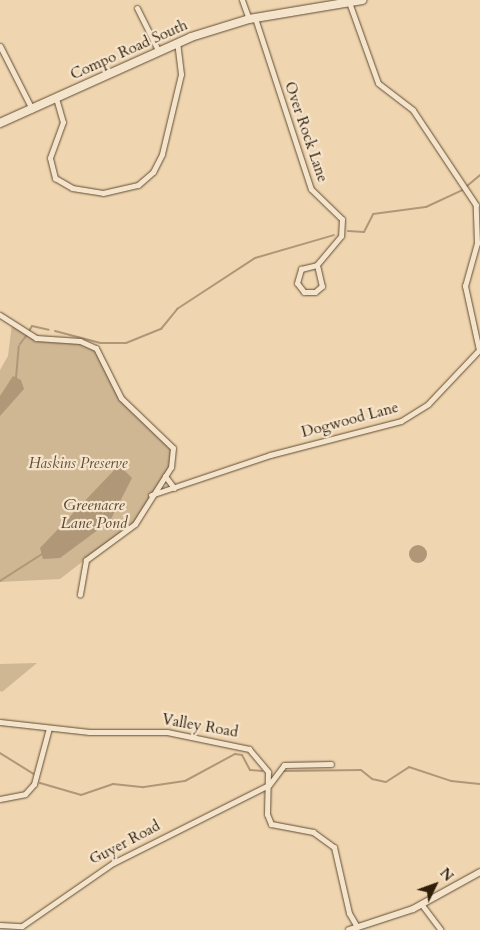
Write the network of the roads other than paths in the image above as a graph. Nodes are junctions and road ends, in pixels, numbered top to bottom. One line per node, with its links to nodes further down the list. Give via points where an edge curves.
1 (242, 0): 6 (street, Over Rock Lane)
2 (362, 0): 4 (main road, Compo Road South)
3 (336, 2): 4 (main road, Compo Road South); 6 (main road, Compo Road South)
4 (349, 2): 16 (street, Dogwood Lane, via 378,83 413,110 476,205 477,243 465,286 479,350 428,404 401,421 270,455)
5 (137, 8): 9 (street)
6 (252, 19): 7 (main road, Compo Road South); 13 (street, Over Rock Lane, via 311,189 342,219 341,236)
7 (177, 42): 9 (main road, Compo Road South); 10 (street, via 182,68 162,154 153,172 138,184 103,192 72,188 55,178 50,158 64,122)
8 (0, 46): 11 (street)
9 (158, 50): 10 (main road, Compo Road South)
10 (56, 98): 11 (main road, Compo Road South)
11 (32, 109): 12 (main road, Compo Road South)
12 (0, 123)
13 (318, 265): 13 (street, Over Rock Lane, via 322,286 315,292 304,292 297,282 301,269)
14 (0, 315): 15 (street, via 36,338 80,341 96,348 121,398 171,442 173,461)
15 (165, 476): 16 (street); 17 (street)
16 (174, 488): 17 (street, Dogwood Lane)
17 (151, 494): 18 (street, via 134,524 86,560)
18 (80, 594)
19 (0, 722): 20 (street, Valley Road)
20 (48, 728): 22 (street, Valley Road, via 158,731 211,738 249,749 264,764); 23 (street, via 30,790)
21 (331, 764): 22 (street, via 284,765)
22 (269, 785): 26 (street, Guyer Road, via 113,863 22,926); 27 (street, Valley Road, via 267,814 271,824 312,832 334,847 347,906)
23 (0, 799)
24 (480, 872): 25 (street)
25 (422, 905): 27 (street); 29 (street)
26 (0, 925)
27 (357, 927): 28 (street)
28 (349, 930)
29 (440, 930)

